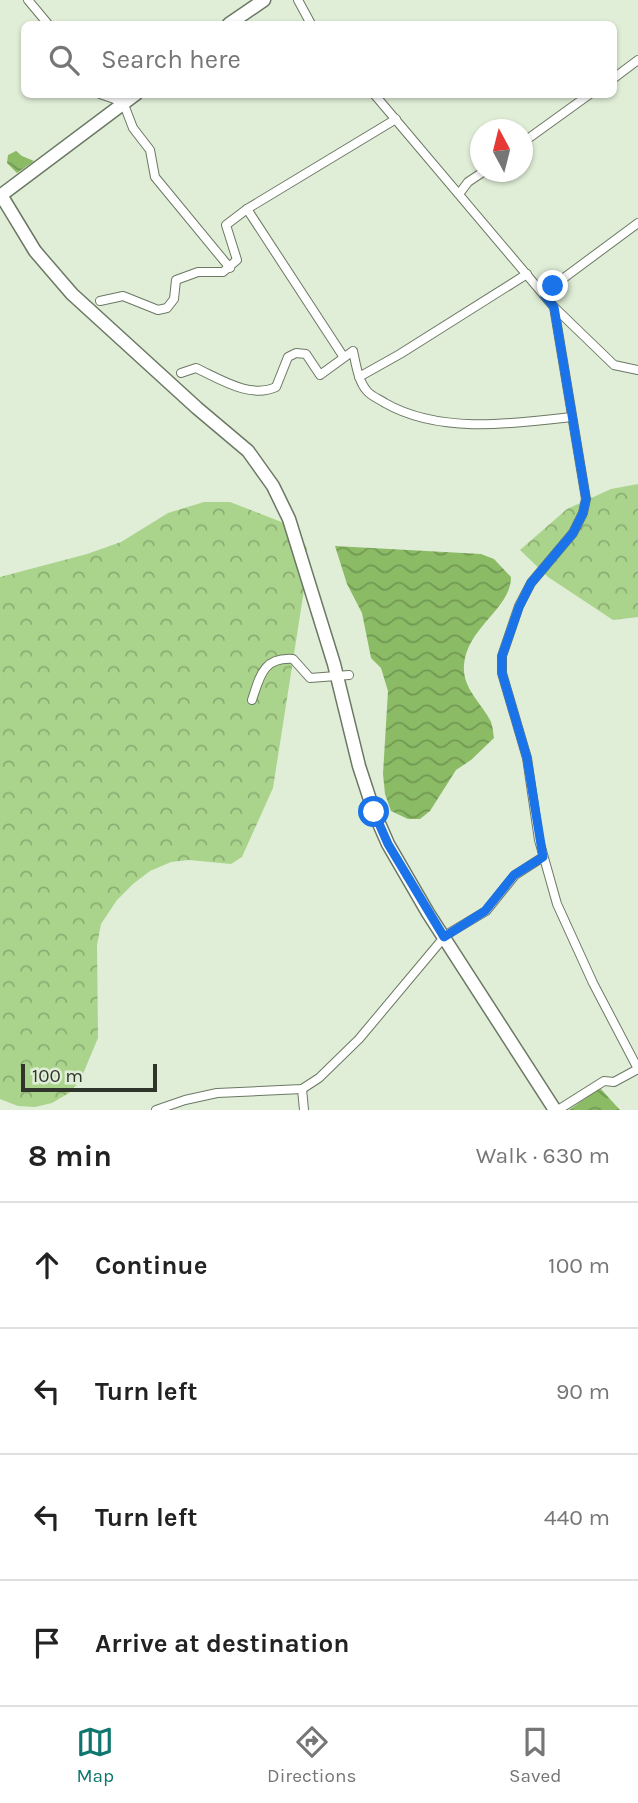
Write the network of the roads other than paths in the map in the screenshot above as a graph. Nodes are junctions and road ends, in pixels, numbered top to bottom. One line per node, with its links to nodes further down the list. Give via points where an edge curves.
1 (28, 0): 4 (street)
2 (264, 0): 5 (street)
3 (298, 0): 6 (street)
4 (46, 21)
5 (233, 21)
6 (309, 21)
7 (638, 60): 8 (street)
8 (617, 76)
9 (110, 98): 13 (street)
10 (131, 98): 13 (street)
11 (378, 98): 14 (street)
12 (585, 98): 15 (street)
13 (124, 104): 18 (street); 21 (street, via 133,128 150,150 155,177)
14 (397, 119): 17 (street); 19 (street)
15 (533, 136)
16 (470, 181): 17 (street)
17 (459, 194): 22 (street)
18 (0, 195): 31 (street, via 36,251 72,294 248,451 273,485)
19 (247, 209): 21 (street, via 226,225 237,260); 26 (street)
20 (638, 223): 23 (street)
21 (230, 268): 24 (street, via 176,280 174,299 167,308 158,310 123,296)
22 (527, 274): 23 (street); 29 (street)
23 (545, 296): 25 (street)
24 (100, 301)
25 (554, 307): 27 (street, via 614,365); 30 (street)
26 (343, 356): 28 (street, via 320,375 306,354 296,353 288,357 276,387 265,393 249,391 196,368); 29 (street, via 353,351)
27 (638, 370)
28 (181, 373)
29 (359, 377): 30 (street, via 367,392 395,408 439,421 503,425)
30 (571, 417): 33 (street, via 586,499 583,513 573,533 531,583 502,656 502,673 527,758)
31 (343, 676): 32 (street, via 310,678 292,659 280,658 262,671); 34 (street, via 359,766 374,812)
32 (252, 700)
33 (543, 857): 34 (street, via 514,875 485,911); 35 (street, via 557,904)
34 (444, 937): 36 (street, via 359,1039); 39 (street)
35 (638, 1069): 39 (street, via 614,1082 604,1081)
36 (302, 1089): 37 (street, via 217,1093); 38 (street)
37 (156, 1110)
38 (304, 1110)
39 (556, 1110)

